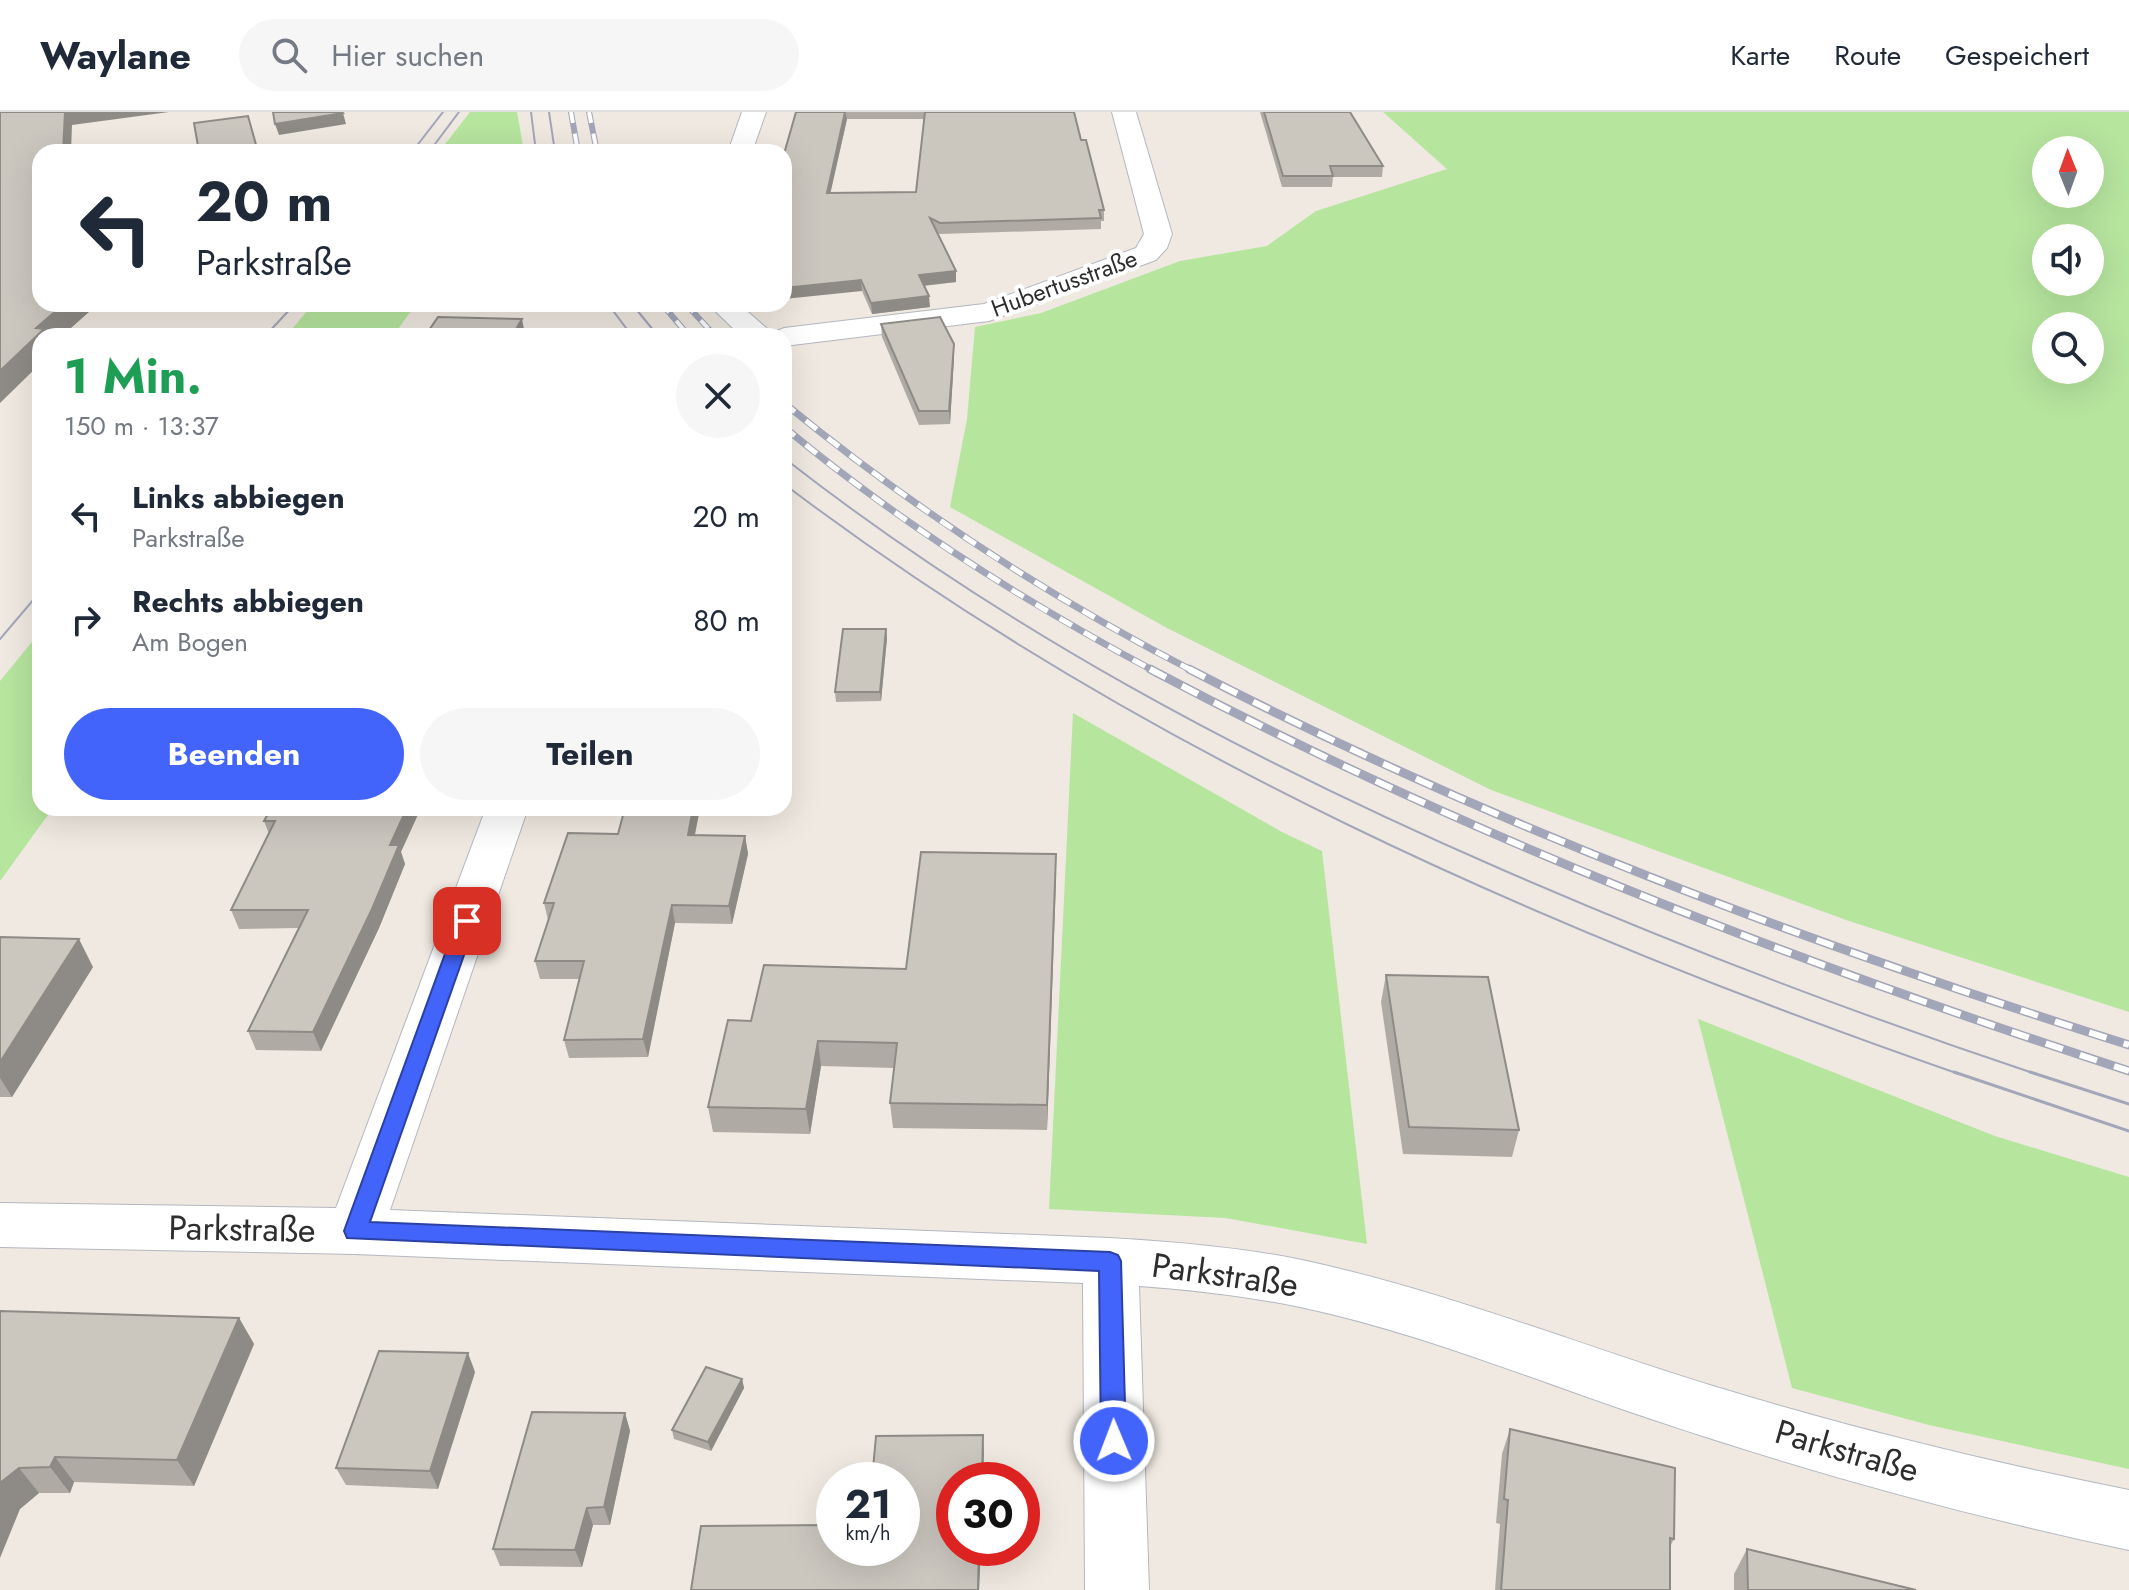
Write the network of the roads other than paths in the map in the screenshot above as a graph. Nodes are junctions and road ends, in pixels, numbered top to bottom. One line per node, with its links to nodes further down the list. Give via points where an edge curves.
1 (754, 112): 3 (street)
2 (1124, 112): 6 (street, Hubertusstraße, via 1158,234 1146,254 989,312)
3 (743, 144)
4 (731, 312): 5 (street)
5 (748, 328)
6 (792, 336)
7 (504, 816): 9 (street)
8 (0, 1225): 9 (street, Parkstraße)
9 (355, 1231): 10 (street, Parkstraße)
10 (1110, 1261): 11 (street, Parkstraße, via 1226,1271 1334,1292 1446,1323 1809,1442); 12 (street)
11 (2129, 1520)
12 (1117, 1590)

